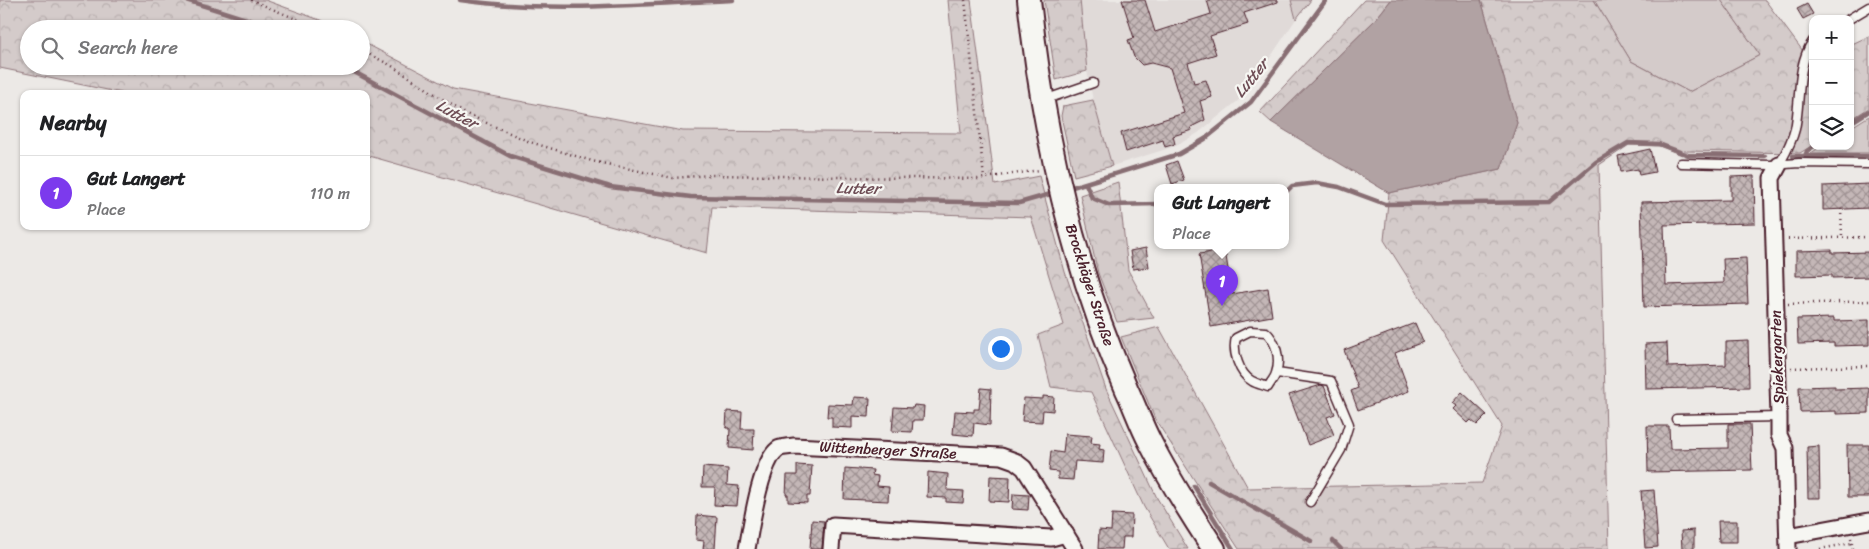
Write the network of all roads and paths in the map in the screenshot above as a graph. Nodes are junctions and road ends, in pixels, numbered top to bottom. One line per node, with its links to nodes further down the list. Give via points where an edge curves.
1 (251, 0): 6 (path)
2 (965, 0): 15 (path)
3 (1029, 0): 10 (main road, Brockhäger Straße)
4 (1869, 7): 5 (lane)
5 (1854, 16)
6 (299, 20)
7 (1809, 48): 13 (lane, via 1805,55 1795,130)
8 (370, 55): 15 (path, via 464,113 530,142 592,161 673,178 710,175)
9 (1093, 83): 10 (lane)
10 (1042, 101): 14 (main road, Brockhäger Straße)
11 (1680, 163): 13 (lane)
12 (1869, 164): 13 (lane)
13 (1779, 165): 19 (street, Spiekergarten, via 1772,178)
14 (1056, 167): 15 (path); 35 (main road, Brockhäger Straße, via 1069,224 1104,333 1150,441)
15 (984, 178)
16 (1841, 209): 18 (path)
17 (1869, 236): 18 (path)
18 (1842, 237): 19 (path)
19 (1774, 239): 21 (street, Spiekergarten)
20 (1869, 302): 21 (path)
21 (1776, 304): 23 (street, Spiekergarten)
22 (1869, 366): 23 (path)
23 (1777, 369): 25 (street, Spiekergarten)
24 (1277, 373): 24 (lane, via 1268,387 1250,380 1237,361 1233,347 1236,338 1250,331 1266,332 1277,352); 27 (lane, via 1331,381 1348,424 1342,450)
25 (1779, 417): 26 (lane); 30 (street, Spiekergarten, via 1779,435 1785,448)
26 (1676, 420)
27 (1310, 502)
28 (1869, 521): 30 (street)
29 (1066, 534): 32 (street, Wittenberger Straße, via 1024,468 1001,456 793,446 779,448 767,462); 33 (street, via 1051,538 832,525); 34 (street, Wittenberger Straße)
30 (1788, 542)
31 (1852, 543): 36 (path)
32 (747, 549)
33 (831, 549)
34 (1075, 549)
35 (1214, 549)
36 (1820, 549)

